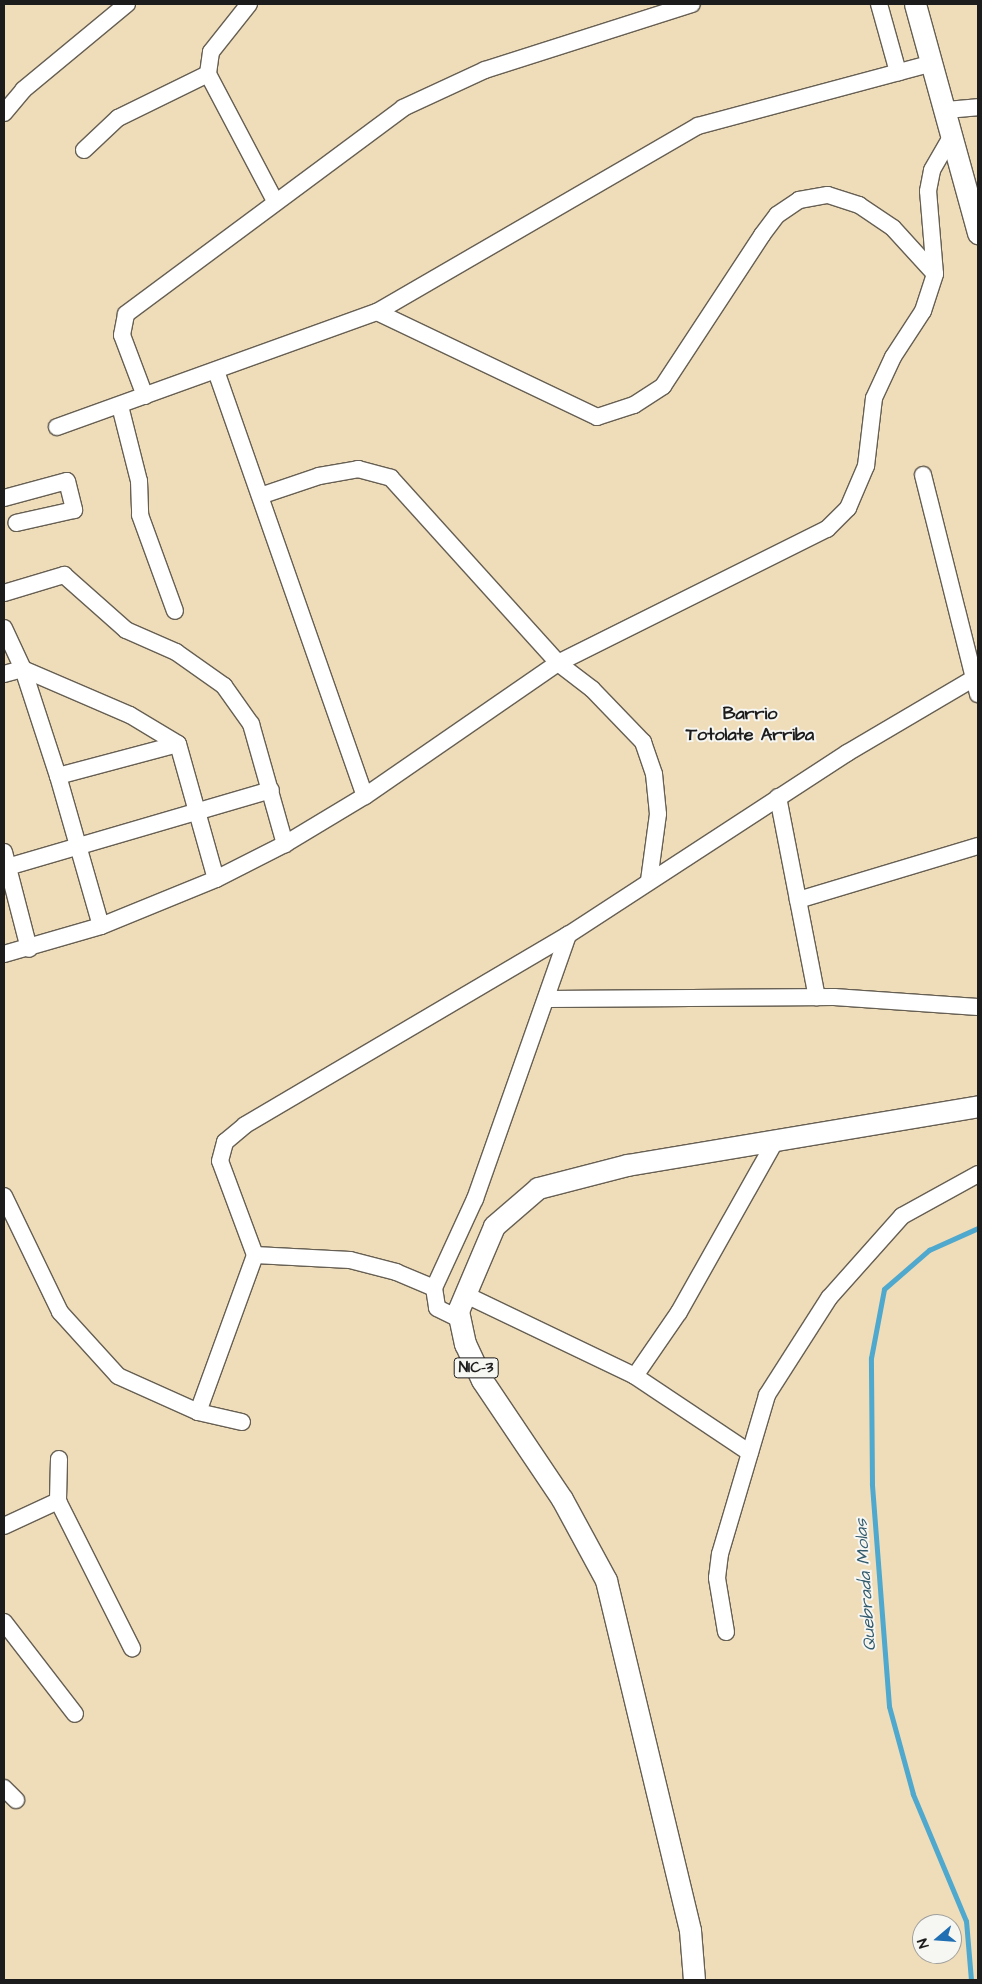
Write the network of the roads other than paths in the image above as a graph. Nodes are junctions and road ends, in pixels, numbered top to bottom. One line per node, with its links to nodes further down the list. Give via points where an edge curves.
1 (127, 4): 11 (street, via 23,90)
2 (248, 4): 8 (street, via 211,52)
3 (692, 4): 14 (street, via 485,70 404,108)
4 (879, 4): 7 (street)
5 (914, 4): 6 (main road)
6 (930, 64): 7 (street); 10 (main road)
7 (898, 72): 17 (street, via 698,126)
8 (208, 74): 13 (street, via 118,118); 14 (street)
9 (978, 108): 10 (street)
10 (946, 110): 12 (main road)
11 (4, 113)
12 (952, 136): 15 (main road); 16 (street, via 932,170 928,191)
13 (84, 150)
14 (275, 201): 19 (street, via 126,314 122,335)
15 (978, 233)
16 (934, 274): 17 (street, via 893,228 859,205 828,195 799,200 776,215 663,386 634,404 597,417); 29 (street, via 923,311 893,357 874,398 866,466 848,508 828,529)
17 (377, 312): 18 (street)
18 (216, 371): 19 (street); 23 (street)
19 (145, 396): 20 (street)
20 (120, 406): 21 (street); 27 (street, via 139,481 140,515)
21 (57, 427)
22 (923, 475): 32 (street)
23 (263, 495): 29 (street, via 319,476 358,469 391,478); 36 (street)
24 (4, 498): 25 (street, via 66,481 74,510)
25 (16, 523)
26 (4, 593): 35 (street, via 64,575 126,630 191,661 224,686 251,724)
27 (175, 611)
28 (4, 628): 30 (street)
29 (558, 662): 36 (street); 44 (street, via 592,689 643,742 654,774 658,814)
30 (23, 669): 31 (street); 33 (street, via 130,715); 34 (street)
31 (4, 674)
32 (975, 687): 37 (street)
33 (178, 744): 34 (street); 38 (street)
34 (58, 776): 41 (street)
35 (271, 790): 38 (street); 39 (street)
36 (365, 796): 39 (street)
37 (778, 797): 44 (street); 45 (street)
38 (197, 815): 41 (street); 43 (street)
39 (285, 844): 43 (street)
40 (978, 846): 45 (street)
41 (81, 848): 42 (street); 46 (street)
42 (5, 862): 48 (street)
43 (216, 879): 46 (street)
44 (649, 881): 47 (street)
45 (798, 900): 50 (street)
46 (101, 926): 48 (street)
47 (568, 935): 51 (street); 57 (street, via 245,1125 225,1142 220,1161)
48 (29, 950): 49 (street)
49 (4, 954)
50 (817, 997): 51 (street); 52 (street)
51 (548, 999): 58 (street, via 475,1199)
52 (978, 1007)
53 (978, 1106): 54 (main road, NIC-3)
54 (776, 1140): 59 (main road, NIC-3, via 572,1176 538,1188 494,1226); 61 (street, via 679,1312)
55 (978, 1174): 64 (street, via 902,1216 829,1298 767,1395)
56 (4, 1196): 62 (street, via 60,1312 118,1376)
57 (255, 1255): 58 (street, via 350,1260); 62 (street)
58 (434, 1288): 60 (street, via 437,1308)
59 (464, 1294): 60 (main road, NIC-3); 61 (street)
60 (460, 1319): 74 (main road, NIC-3, via 482,1380 562,1498 606,1580 690,1930)
61 (635, 1376): 64 (street)
62 (198, 1412): 63 (street)
63 (242, 1422)
64 (750, 1453): 69 (street, via 720,1554 717,1578)
65 (59, 1459): 66 (street)
66 (58, 1501): 67 (street); 70 (street)
67 (4, 1526)
68 (4, 1622): 71 (street)
69 (726, 1632)
70 (132, 1648)
71 (75, 1714)
72 (4, 1788): 73 (street)
73 (16, 1800)
74 (694, 1980)

